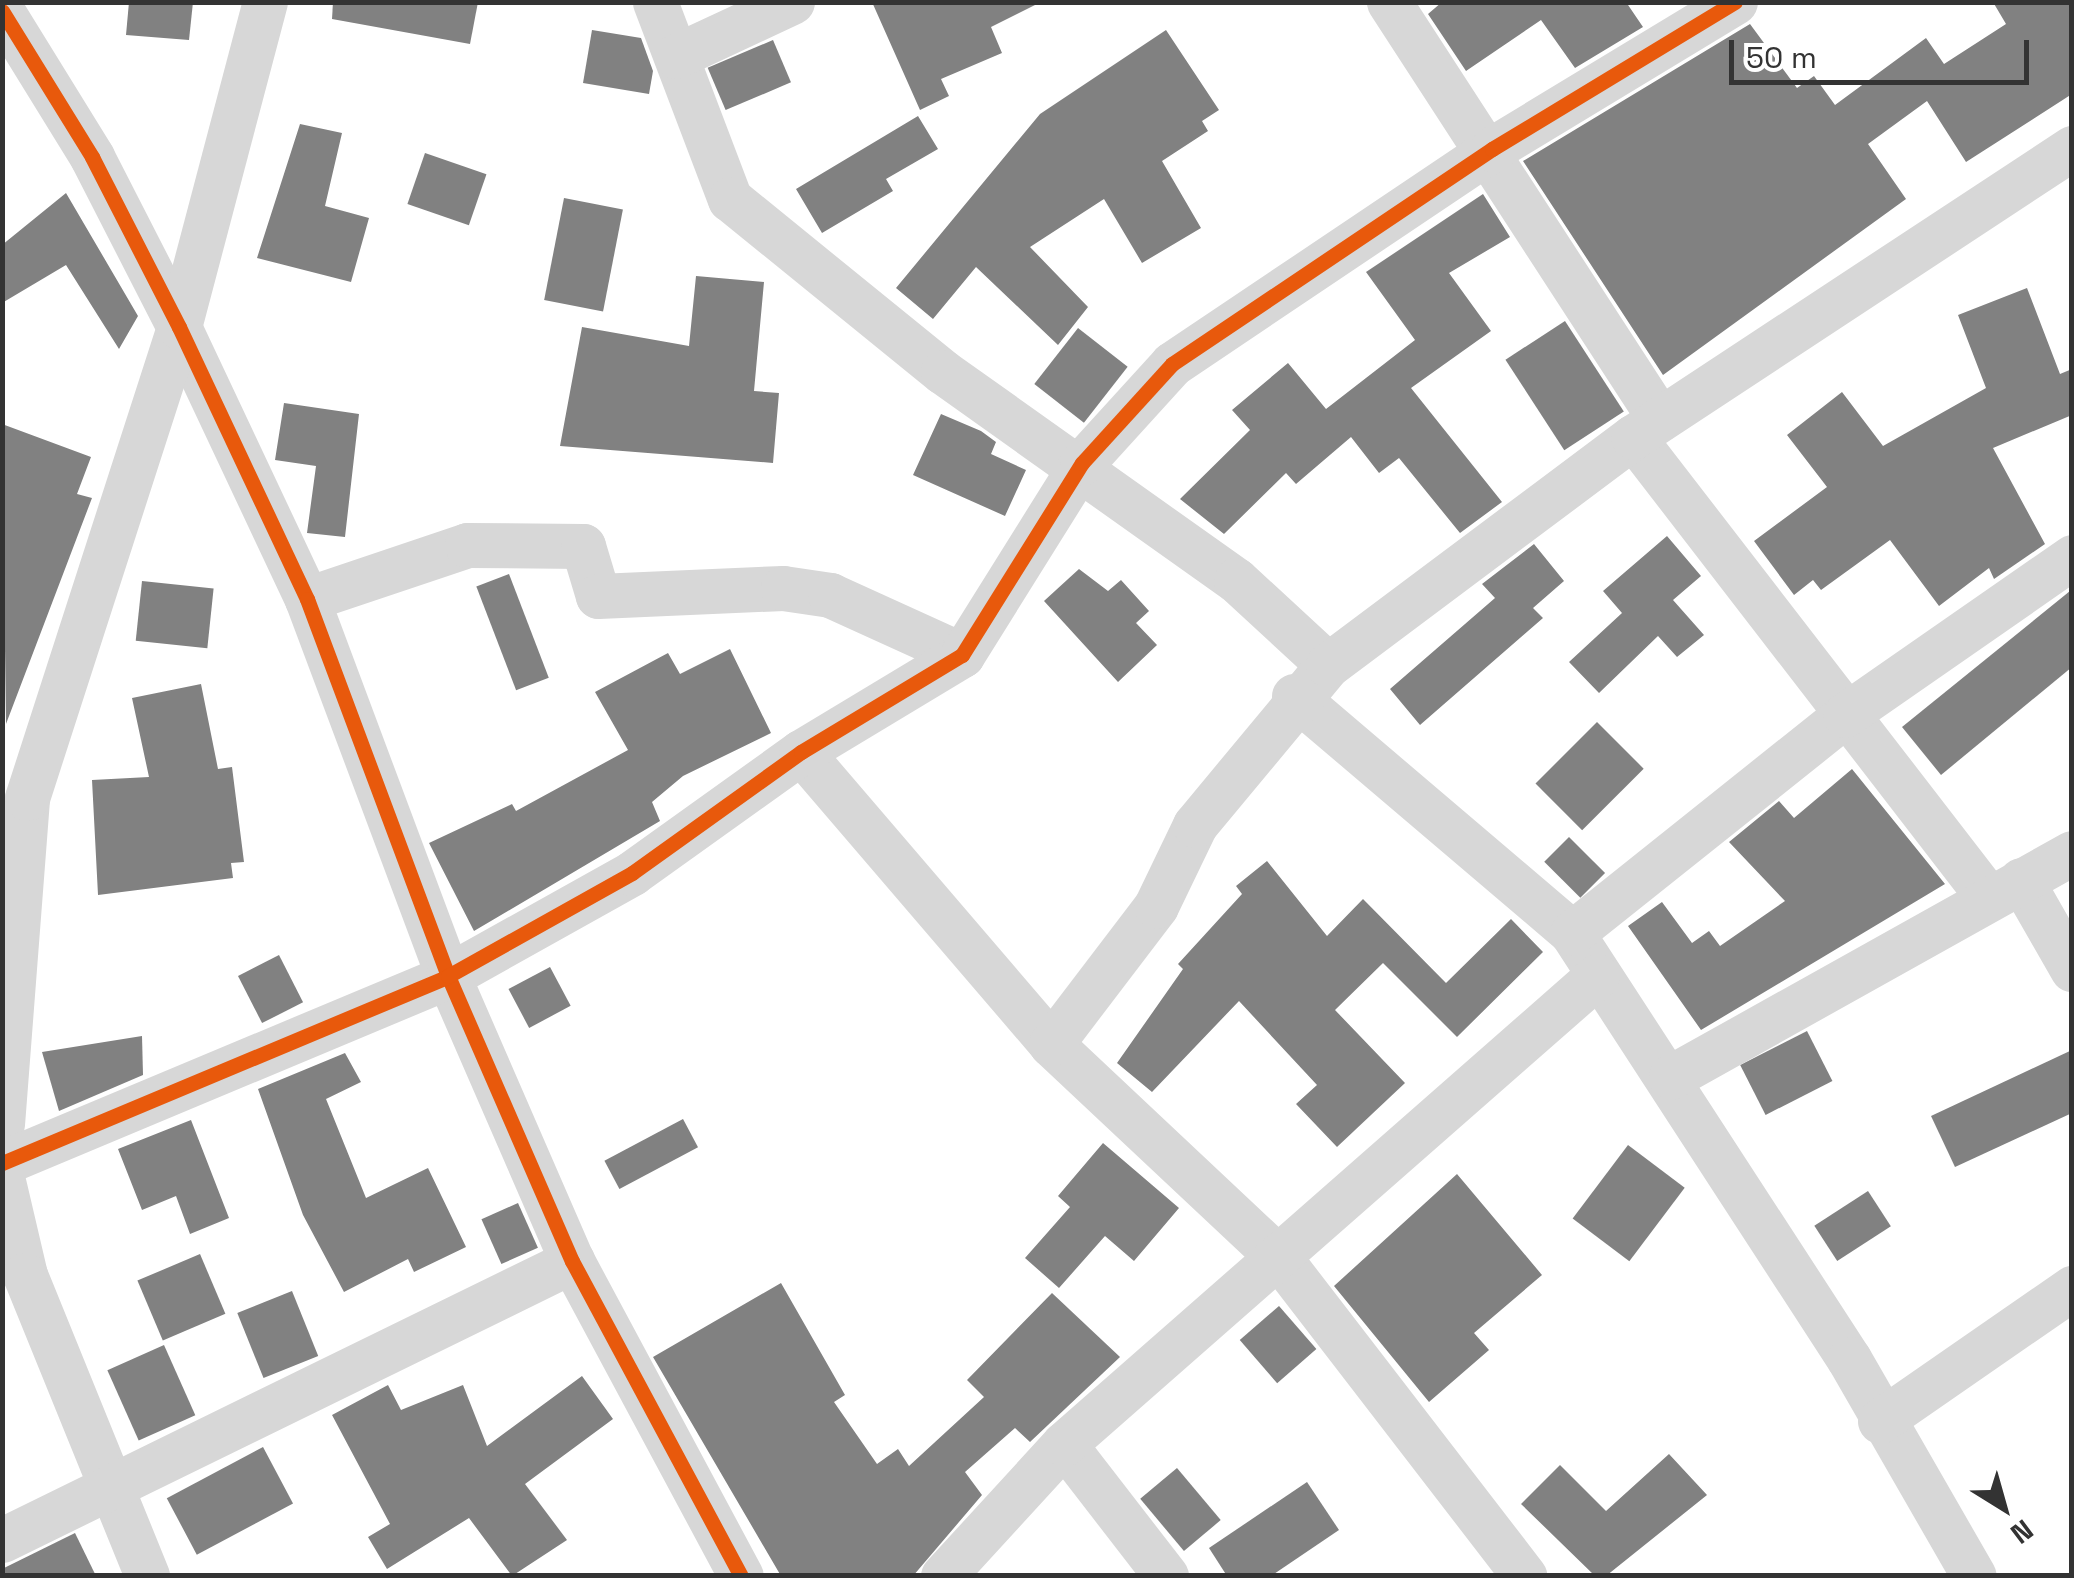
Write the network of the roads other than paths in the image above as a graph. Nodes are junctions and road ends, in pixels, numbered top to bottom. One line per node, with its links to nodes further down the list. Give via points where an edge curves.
1 (265, 2): 10 (street)
2 (655, 2): 7 (street)
3 (792, 2): 7 (street)
4 (1389, 2): 8 (street)
5 (1735, 2): 8 (street)
6 (2, 11): 10 (street, via 92,157)
7 (676, 56): 12 (street, via 730,199 944,372)
8 (1492, 148): 11 (street); 12 (street, via 1172,364)
9 (2072, 148): 11 (street)
10 (178, 327): 14 (street); 20 (street)
11 (1646, 428): 16 (street); 18 (street)
12 (1082, 463): 15 (street); 16 (street, via 1236,580)
13 (2072, 557): 18 (street)
14 (307, 600): 15 (street, via 467,546 582,546 598,596 783,588 830,595); 25 (street)
15 (962, 655): 19 (street)
16 (1328, 666): 17 (street)
17 (1294, 696): 23 (street); 27 (street, via 1195,825 1156,906)
18 (1845, 715): 22 (street); 23 (street)
19 (801, 752): 25 (street, via 632,872); 27 (street)
20 (15, 804): 29 (street)
21 (2072, 853): 22 (street)
22 (2005, 889): 24 (street); 28 (street)
23 (1572, 933): 26 (street)
24 (2072, 969)
25 (448, 976): 30 (street); 33 (street)
26 (1597, 976): 28 (street); 32 (street)
27 (1051, 1044): 32 (street)
28 (1671, 1078): 35 (street)
29 (2, 1124)
30 (2, 1162)
31 (2, 1177): 37 (street, via 25,1275)
32 (1280, 1260): 36 (street); 43 (street)
33 (572, 1262): 37 (street); 40 (street)
34 (2072, 1288): 35 (street)
35 (1880, 1421): 44 (street)
36 (1064, 1444): 41 (street); 42 (street)
37 (106, 1487): 38 (street); 39 (street)
38 (2, 1540)
39 (147, 1576)
40 (741, 1576)
41 (944, 1576)
42 (1166, 1576)
43 (1524, 1576)
44 (1974, 1576)

